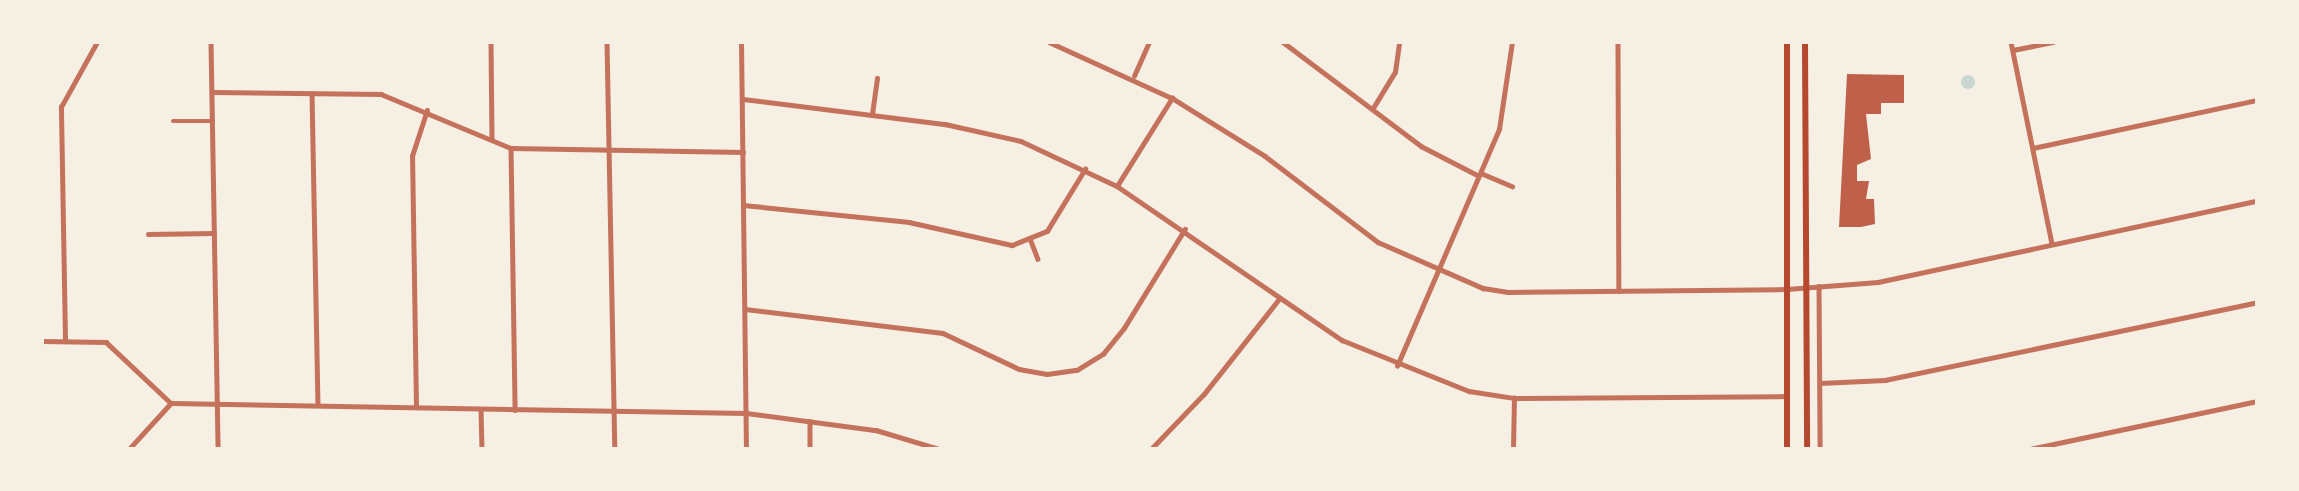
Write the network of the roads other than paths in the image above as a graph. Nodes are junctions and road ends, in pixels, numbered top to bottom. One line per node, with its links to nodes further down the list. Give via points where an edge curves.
1 (97, 42): 55 (street, via 61,107)
2 (211, 42): 19 (street)
3 (491, 42): 29 (street)
4 (607, 42): 32 (street)
5 (741, 42): 22 (street)
6 (1049, 42): 17 (street)
7 (1149, 42): 17 (street)
8 (1283, 42): 24 (street)
9 (1398, 42): 24 (street, via 1395,72)
10 (1512, 42): 35 (street, via 1506,102)
11 (1618, 42): 50 (street)
12 (1787, 42): 49 (main road)
13 (1805, 42): 48 (main road)
14 (2011, 42): 16 (street)
15 (2053, 42): 16 (street)
16 (2013, 50): 31 (street)
17 (1134, 76): 21 (street)
18 (877, 78): 26 (street)
19 (212, 92): 20 (street); 28 (street)
20 (312, 93): 25 (street, via 381,94); 63 (street)
21 (1172, 98): 36 (street); 46 (street, via 1274,162 1378,242)
22 (743, 99): 26 (street); 33 (street)
23 (2257, 100): 31 (street)
24 (1373, 108): 35 (street, via 1421,146)
25 (427, 110): 29 (street); 64 (street, via 412,156)
26 (872, 114): 34 (street, via 1021,141)
27 (173, 121): 28 (street)
28 (213, 121): 41 (street)
29 (492, 139): 30 (street)
30 (510, 147): 32 (street); 66 (street)
31 (2033, 148): 44 (street)
32 (609, 150): 33 (street); 67 (street)
33 (742, 152): 39 (street)
34 (1085, 169): 36 (street); 43 (street, via 1053,222)
35 (1480, 174): 37 (street); 46 (street)
36 (1117, 186): 40 (street)
37 (1512, 186)
38 (2257, 201): 44 (street)
39 (743, 205): 43 (street, via 909,222 994,243); 53 (street)
40 (1185, 229): 51 (street); 53 (street, via 1124,328 1103,354 1077,370 1047,374 1019,369 943,333)
41 (214, 233): 42 (street); 62 (street)
42 (148, 234)
43 (1031, 241): 45 (street)
44 (2052, 244): 47 (street, via 1878,282)
45 (1038, 259)
46 (1438, 270): 50 (street, via 1508,292); 56 (street)
47 (1819, 286): 48 (street); 57 (street)
48 (1806, 288): 49 (street); 80 (main road)
49 (1787, 289): 50 (street); 58 (main road)
50 (1619, 291)
51 (1278, 298): 56 (street, via 1342,340); 77 (street, via 1204,394)
52 (2257, 302): 57 (street, via 1885,380)
53 (745, 309): 68 (street)
54 (42, 340): 55 (street)
55 (65, 340): 61 (street, via 106,342)
56 (1397, 366): 59 (street, via 1469,391)
57 (1820, 383): 81 (street)
58 (1787, 396): 59 (street); 79 (main road)
59 (1514, 398): 78 (street)
60 (2257, 401): 82 (street)
61 (171, 403): 62 (street); 70 (street)
62 (217, 404): 63 (street); 71 (street)
63 (318, 405): 64 (street)
64 (416, 407): 65 (street)
65 (481, 409): 66 (street); 72 (street)
66 (515, 410): 67 (street)
67 (615, 412): 68 (street); 73 (street)
68 (746, 413): 69 (street); 74 (street)
69 (810, 421): 75 (street); 76 (street, via 876,430)
70 (129, 449)
71 (218, 449)
72 (482, 449)
73 (615, 449)
74 (746, 449)
75 (810, 449)
76 (939, 449)
77 (1151, 449)
78 (1513, 449)
79 (1787, 449)
80 (1807, 449)
81 (1820, 449)
82 (2030, 449)

